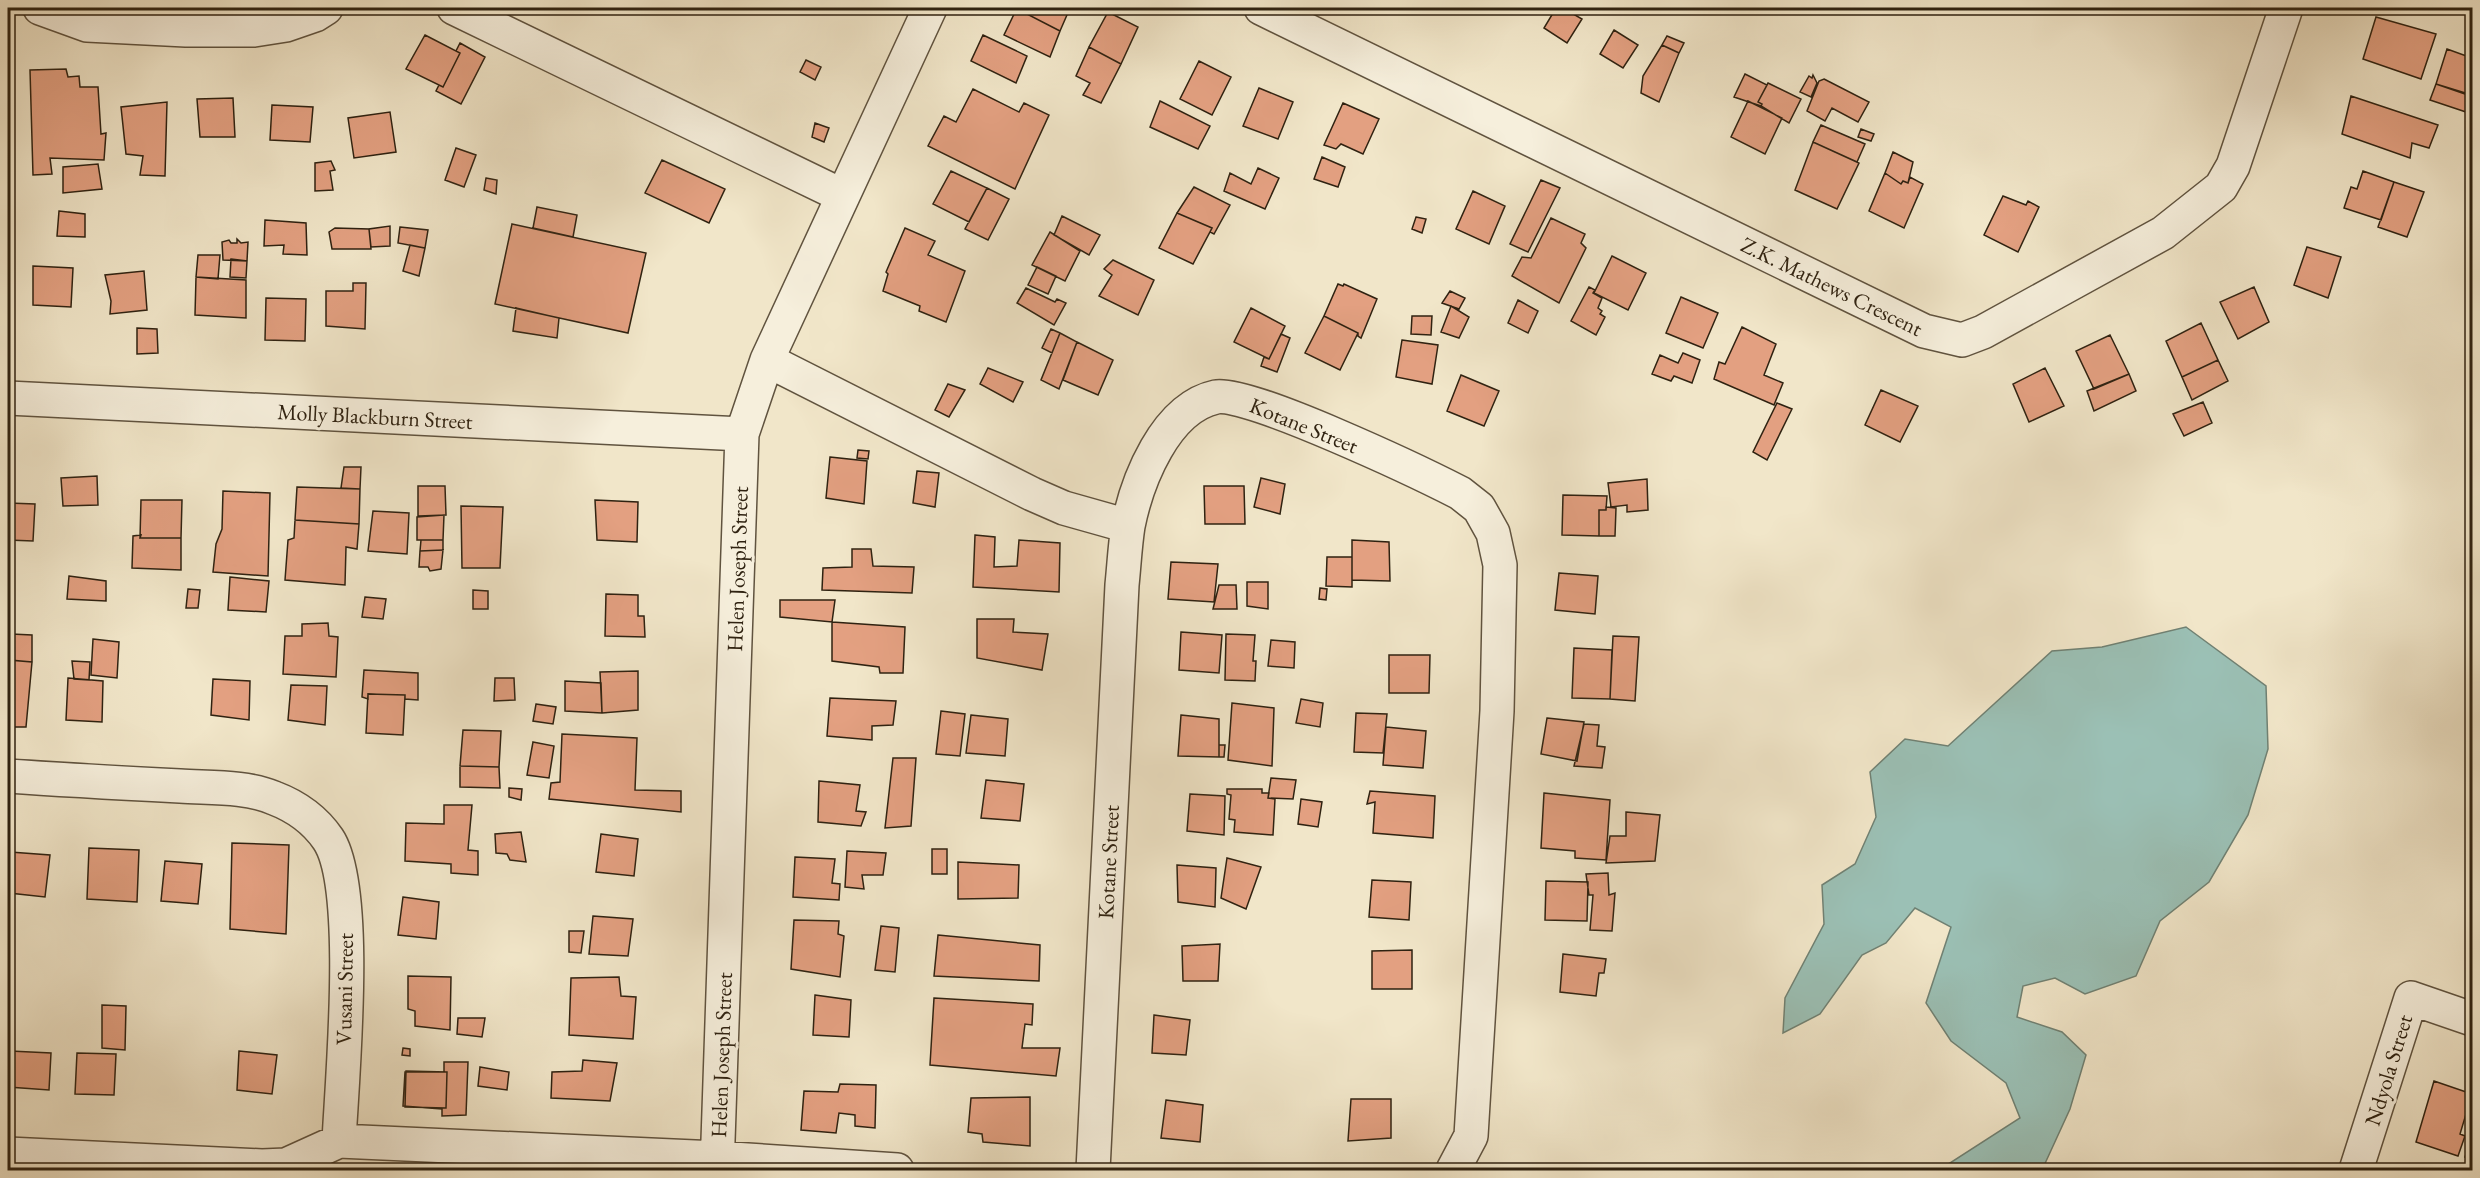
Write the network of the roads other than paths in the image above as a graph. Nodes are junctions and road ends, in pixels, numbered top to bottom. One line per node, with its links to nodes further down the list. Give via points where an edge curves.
1 (40, 8): 2 (street, via 87,25 186,30 255,30 286,25)
2 (326, 8)
3 (454, 8): 7 (street)
4 (930, 8): 7 (street, Helen Joseph Street)
5 (1261, 8): 6 (street, Z.K. Mathews Crescent, via 1924,332 1962,340 2163,233 2221,187 2233,166)
6 (2286, 8)
7 (843, 196): 8 (street, Helen Joseph Street)
8 (766, 360): 10 (street, Helen Joseph Street); 11 (street, via 1032,494 1064,508)
9 (8, 398): 10 (street, Molly Blackburn Street)
10 (742, 434): 16 (street, Helen Joseph Street)
11 (1128, 526): 18 (street, Kotane Street); 19 (street, Kotane Street, via 1161,439 1189,410 1217,396 1258,404 1460,493 1479,508 1493,533 1500,565 1497,711 1471,1136)
12 (8, 776): 14 (street, Vusani Street, via 233,789 273,797 303,813 328,840 341,877 345,923)
13 (2472, 1019): 20 (street, Ndyola Street, via 2411,998)
14 (339, 1141): 15 (street, via 286,1165 262,1166); 16 (street)
15 (8, 1154)
16 (717, 1164): 17 (street)
17 (897, 1170)
18 (1093, 1170)
19 (1453, 1170)
20 (2356, 1170)

